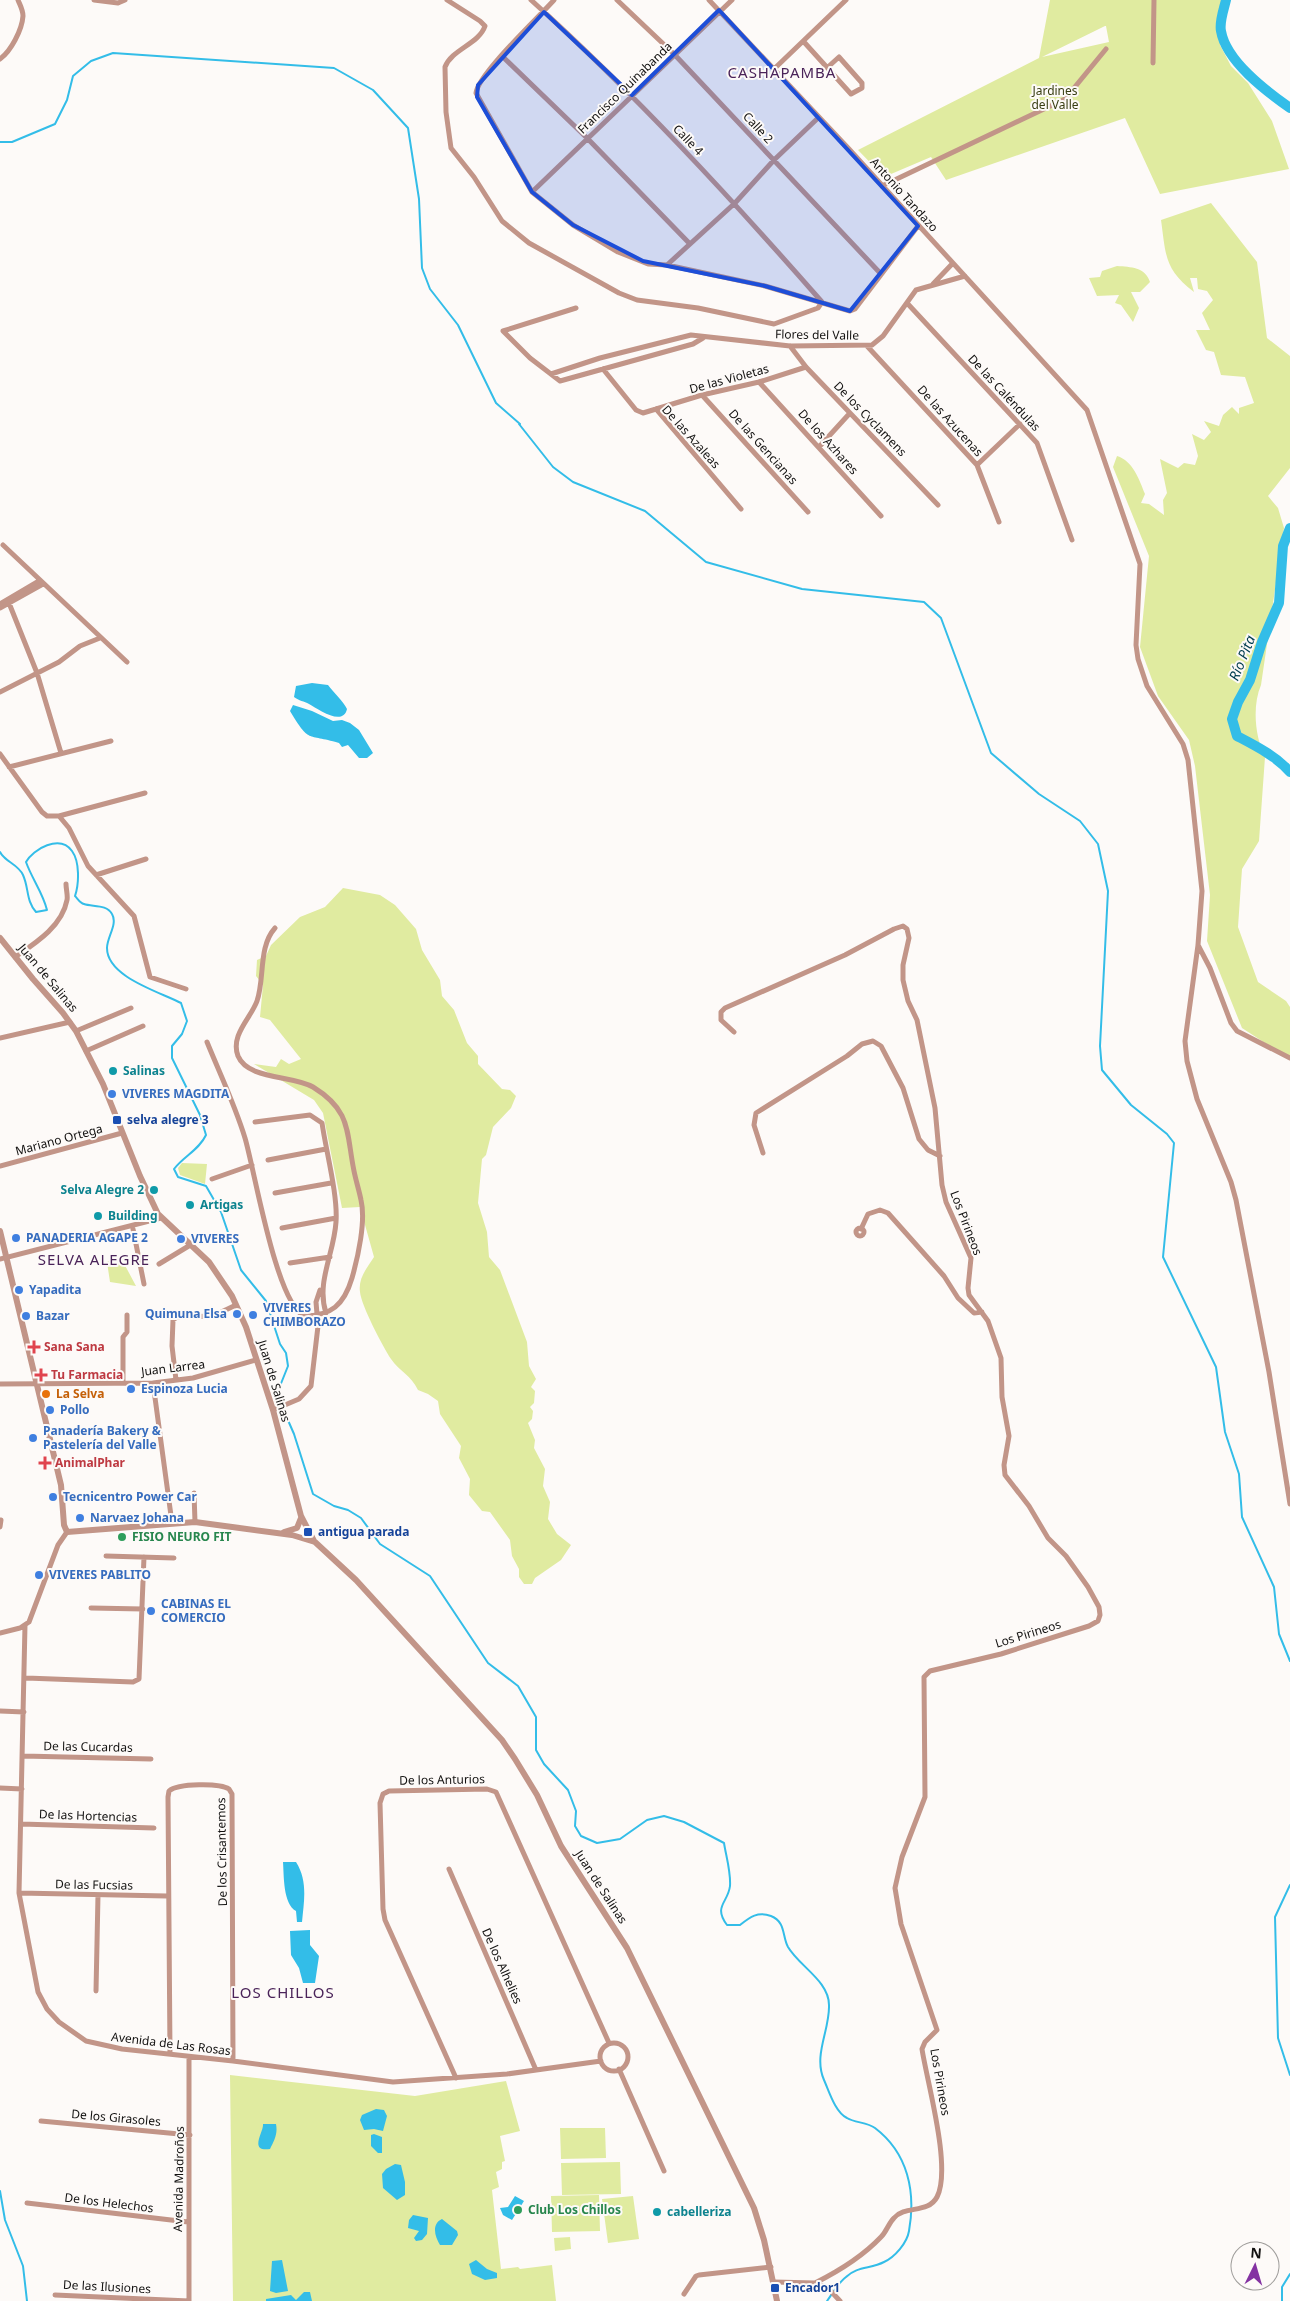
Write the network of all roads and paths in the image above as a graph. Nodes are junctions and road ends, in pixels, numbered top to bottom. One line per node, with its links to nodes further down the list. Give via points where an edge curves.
1 (18, 0): 18 (street, via 23,10 20,26 7,54)
2 (94, 0): 3 (street, via 118,3)
3 (125, 0)
4 (447, 0): 36 (street, via 484,26 483,32 447,61 445,67 451,148 510,229 619,293 637,300 698,308 774,324 811,312)
5 (531, 0): 13 (street, Calle 4)
6 (554, 0): 13 (street)
7 (617, 0): 16 (street, Calle 2)
8 (709, 0): 12 (street, Antonio Tandazo)
9 (732, 0): 12 (street, Francisco Quinabanda)
10 (846, 0): 14 (street)
11 (1154, 0): 19 (street)
12 (720, 10): 16 (street, Francisco Quinabanda); 21 (street, Antonio Tandazo)
13 (544, 12): 17 (street); 22 (street, Calle 4)
14 (804, 42): 20 (street); 21 (street)
15 (1106, 49): 26 (street, via 1065,99)
16 (674, 54): 22 (street, Francisco Quinabanda); 25 (street, Calle 2)
17 (502, 56): 24 (street); 27 (street, via 478,85 476,93)
18 (0, 59)
19 (1154, 63)
20 (828, 67): 20 (street, via 839,57 862,83 862,88 851,94)
21 (774, 69): 23 (street, Antonio Tandazo)
22 (632, 95): 24 (street, Francisco Quinabanda); 28 (street, Calle 4)
23 (818, 118): 25 (street); 26 (street, Antonio Tandazo)
24 (587, 138): 27 (street, Francisco Quinabanda); 30 (street)
25 (774, 160): 28 (street); 33 (street, Calle 2)
26 (882, 186): 29 (street, Antonio Tandazo)
27 (532, 192): 32 (street, via 573,225 618,252 648,264)
28 (735, 203): 30 (street); 36 (street, Calle 4)
29 (918, 226): 31 (street, Antonio Tandazo); 33 (street)
30 (690, 244): 32 (street)
31 (953, 264): 34 (street, Antonio Tandazo); 35 (street, Flores del Valle)
32 (667, 265): 36 (street)
33 (881, 274): 36 (street, via 855,309 846,311)
34 (964, 276): 35 (street, Flores del Valle); 78 (street, Antonio Tandazo, via 1083,405 1096,435 1140,564 1138,659 1147,686 1183,744 1188,760 1202,891)
35 (933, 285): 37 (street, Flores del Valle, via 916,290)
36 (822, 302)
37 (907, 302): 41 (street, Flores del Valle, via 883,336); 49 (street, De las Caléndulas)
38 (576, 308): 44 (street, via 503,331)
39 (703, 338): 40 (street, Flores del Valle); 43 (street, Flores del Valle, via 693,344); 44 (street, Flores del Valle, via 691,335)
40 (790, 346): 41 (street, Flores del Valle); 42 (street, De los Cyclamens)
41 (867, 346): 51 (street, De las Azucenas)
42 (806, 367): 45 (street, De las Violetas); 48 (street, De los Cyclamens)
43 (603, 369): 44 (street, Flores del Valle, via 561,381); 47 (street, De las Azaleas, via 638,412)
44 (551, 374)
45 (759, 382): 46 (street, De las Violetas); 50 (street, De los Azhares)
46 (702, 396): 47 (street, De las Violetas); 54 (street, De las Gencianas)
47 (656, 409): 53 (street, De las Azaleas)
48 (850, 413): 50 (street); 52 (street, De los Cyclamens)
49 (1020, 424): 51 (street); 57 (street, De las Caléndulas, via 1038,445)
50 (819, 447): 55 (street, De los Azhares)
51 (976, 465): 56 (street, De las Azucenas)
52 (938, 505)
53 (741, 509)
54 (808, 512)
55 (881, 516)
56 (999, 522)
57 (1072, 540)
58 (3, 545): 59 (street)
59 (41, 583): 60 (street); 61 (street); 63 (street)
60 (9, 603): 62 (street); 65 (street)
61 (0, 604)
62 (0, 608)
63 (100, 638): 64 (street); 65 (street, via 80,646)
64 (128, 662)
65 (37, 673): 66 (street); 68 (street)
66 (0, 692)
67 (111, 741): 68 (street)
68 (61, 753): 70 (street)
69 (0, 754): 70 (street)
70 (9, 767): 72 (street, via 42,812 47,816)
71 (144, 793): 72 (street)
72 (59, 816): 74 (street, via 67,824)
73 (146, 859): 74 (street)
74 (96, 875): 80 (street, via 134,916 150,977)
75 (66, 884): 79 (street, via 67,900 46,936)
76 (274, 928): 116 (street, via 268,940 258,999 241,1028 237,1051 242,1062 256,1071 313,1087 330,1099 346,1122 362,1221 348,1288 339,1304)
77 (0, 938): 79 (street, Juan de Salinas)
78 (1198, 945): 89 (street, via 1210,968 1226,1015 1237,1031); 127 (street, Antonio Tandazo, via 1186,1041 1187,1061 1197,1099 1231,1182 1237,1207 1269,1372)
79 (14, 957): 82 (street, Juan de Salinas)
80 (186, 989)
81 (131, 1008): 84 (street)
82 (70, 1022): 84 (street, Juan de Salinas); 86 (street)
83 (144, 1026): 88 (street)
84 (76, 1031): 88 (street, Juan de Salinas)
85 (734, 1032): 94 (street, Los Pirineos, via 721,1020 721,1012 725,1008 845,955 894,929 905,927 909,938 903,980 917,1020 935,1108)
86 (0, 1038)
87 (208, 1042): 97 (street)
88 (86, 1051): 91 (street, Juan de Salinas)
89 (1290, 1058)
90 (255, 1122): 92 (street, via 310,1115 322,1123)
91 (122, 1133): 96 (street, Mariano Ortega); 101 (street, Juan de Salinas)
92 (326, 1149): 95 (street); 99 (street)
93 (763, 1153): 94 (street, via 754,1125 756,1114 862,1044 872,1041 881,1046 903,1088 919,1139 928,1150)
94 (940, 1156): 115 (street, Los Pirineos, via 946,1202 971,1258 969,1295)
95 (268, 1160)
96 (0, 1166)
97 (252, 1166): 98 (street); 118 (street, via 272,1253 293,1307 304,1316)
98 (212, 1179)
99 (331, 1183): 100 (street); 102 (street)
100 (275, 1193)
101 (161, 1218): 107 (street, Juan de Salinas); 109 (street)
102 (336, 1218): 103 (street); 108 (street)
103 (282, 1228)
104 (861, 1228): 115 (street, via 868,1214 880,1210 888,1213 944,1276 958,1298 974,1313)
105 (133, 1229): 112 (street)
106 (0, 1232): 109 (street)
107 (192, 1244): 111 (street); 114 (street, Juan de Salinas, via 214,1268)
108 (330, 1256): 110 (street); 113 (street)
109 (3, 1259): 121 (street)
110 (290, 1263)
111 (159, 1264)
112 (144, 1284)
113 (322, 1287): 116 (street); 118 (street, via 316,1302)
114 (236, 1305): 119 (street, Juan de Salinas); 120 (street, via 213,1316 177,1317 173,1320)
115 (982, 1312): 172 (street, Los Pirineos, via 1001,1358 1008,1436 1004,1465 1007,1479 1024,1499 1048,1538 1066,1556 1088,1587 1100,1615 1098,1621 1089,1626 1001,1654 930,1671 924,1677 925,1797 902,1856 895,1888 901,1924 937,2030 922,2049 936,2114 941,2159 937,2196 930,2204 895,2216 887,2230 855,2259)
116 (326, 1313): 118 (street)
117 (127, 1315): 122 (street)
118 (318, 1316): 125 (street, via 309,1390 293,1402)
119 (256, 1360): 120 (street, Juan Larrea, via 203,1376); 125 (street, Juan de Salinas)
120 (176, 1380): 123 (street, Juan Larrea)
121 (36, 1382): 122 (street, Juan Larrea); 124 (street, Juan Larrea); 133 (street, via 61,1486 64,1524)
122 (122, 1383): 123 (street, Juan Larrea)
123 (153, 1383): 131 (street)
124 (0, 1384)
125 (272, 1410): 128 (street, Juan de Salinas)
126 (194, 1493): 130 (street)
127 (1290, 1504)
128 (300, 1516): 134 (street, via 297,1528); 135 (street, Juan de Salinas)
129 (1, 1520): 132 (street)
130 (195, 1522): 131 (street, Juan de Salinas); 134 (street, Juan de Salinas)
131 (172, 1523): 133 (street, Juan de Salinas)
132 (0, 1527)
133 (68, 1532): 141 (street, via 58,1545 31,1619)
134 (277, 1533): 135 (street, Juan de Salinas)
135 (315, 1542): 170 (street, Juan de Salinas, via 356,1580 502,1740 532,1785 564,1850 627,1948 703,2100 754,2208)
136 (106, 1556): 137 (street)
137 (144, 1557): 138 (street); 140 (street)
138 (174, 1558)
139 (91, 1608): 140 (street)
140 (143, 1609): 143 (street, via 140,1677 137,1681)
141 (25, 1625): 142 (street); 143 (street, Avenida de Las Rosas)
142 (0, 1633)
143 (26, 1678): 145 (street, Avenida de Las Rosas)
144 (0, 1711): 145 (street)
145 (24, 1712): 146 (street, Avenida de Las Rosas)
146 (23, 1756): 147 (street, De las Cucardas); 149 (street, Avenida de Las Rosas)
147 (152, 1759)
148 (0, 1788): 149 (street)
149 (22, 1789): 150 (street, Avenida de Las Rosas)
150 (21, 1824): 151 (street, De las Hortencias); 153 (street, Avenida de Las Rosas)
151 (154, 1828)
152 (449, 1869): 163 (street, De los Alhelies)
153 (19, 1893): 154 (street, De las Fucsias); 158 (street, Avenida de Las Rosas, via 38,1992 59,2022 86,2041 122,2050)
154 (98, 1895): 155 (street, De las Fucsias); 156 (street)
155 (167, 1896): 158 (street, De los Crisantemos); 160 (street, De los Crisantemos, via 169,1791 180,1786 227,1787 232,1794)
156 (96, 1991)
157 (609, 2044): 161 (street, via 601,2050); 162 (street, via 621,2044 628,2053 627,2061); 164 (street, De los Anturios, via 496,1792 487,1789 389,1791 383,1794 380,1803 383,1915)
158 (170, 2054): 159 (street, Avenida de Las Rosas)
159 (189, 2058): 160 (street, Avenida de Las Rosas); 166 (street, Avenida Madroños)
160 (233, 2061): 164 (street, Avenida de Las Rosas, via 393,2082)
161 (601, 2061): 162 (street, via 610,2070); 163 (street, Avenida de Las Rosas)
162 (619, 2069): 167 (street)
163 (536, 2070): 164 (street, Avenida de Las Rosas)
164 (456, 2078)
165 (41, 2121): 166 (street, De los Girasoles)
166 (190, 2135): 169 (street, Avenida Madroños)
167 (664, 2171)
168 (27, 2203): 169 (street, De los Helechos)
169 (188, 2222): 175 (street, Avenida Madroños)
170 (770, 2267): 171 (street, Juan de Salinas); 173 (street, via 699,2275)
171 (774, 2282): 172 (street); 176 (street, Juan de Salinas)
172 (815, 2282): 177 (street, via 827,2287)
173 (684, 2294)
174 (55, 2295): 175 (street, De las Ilusiones)
175 (189, 2301)
176 (777, 2301)
177 (840, 2301)

